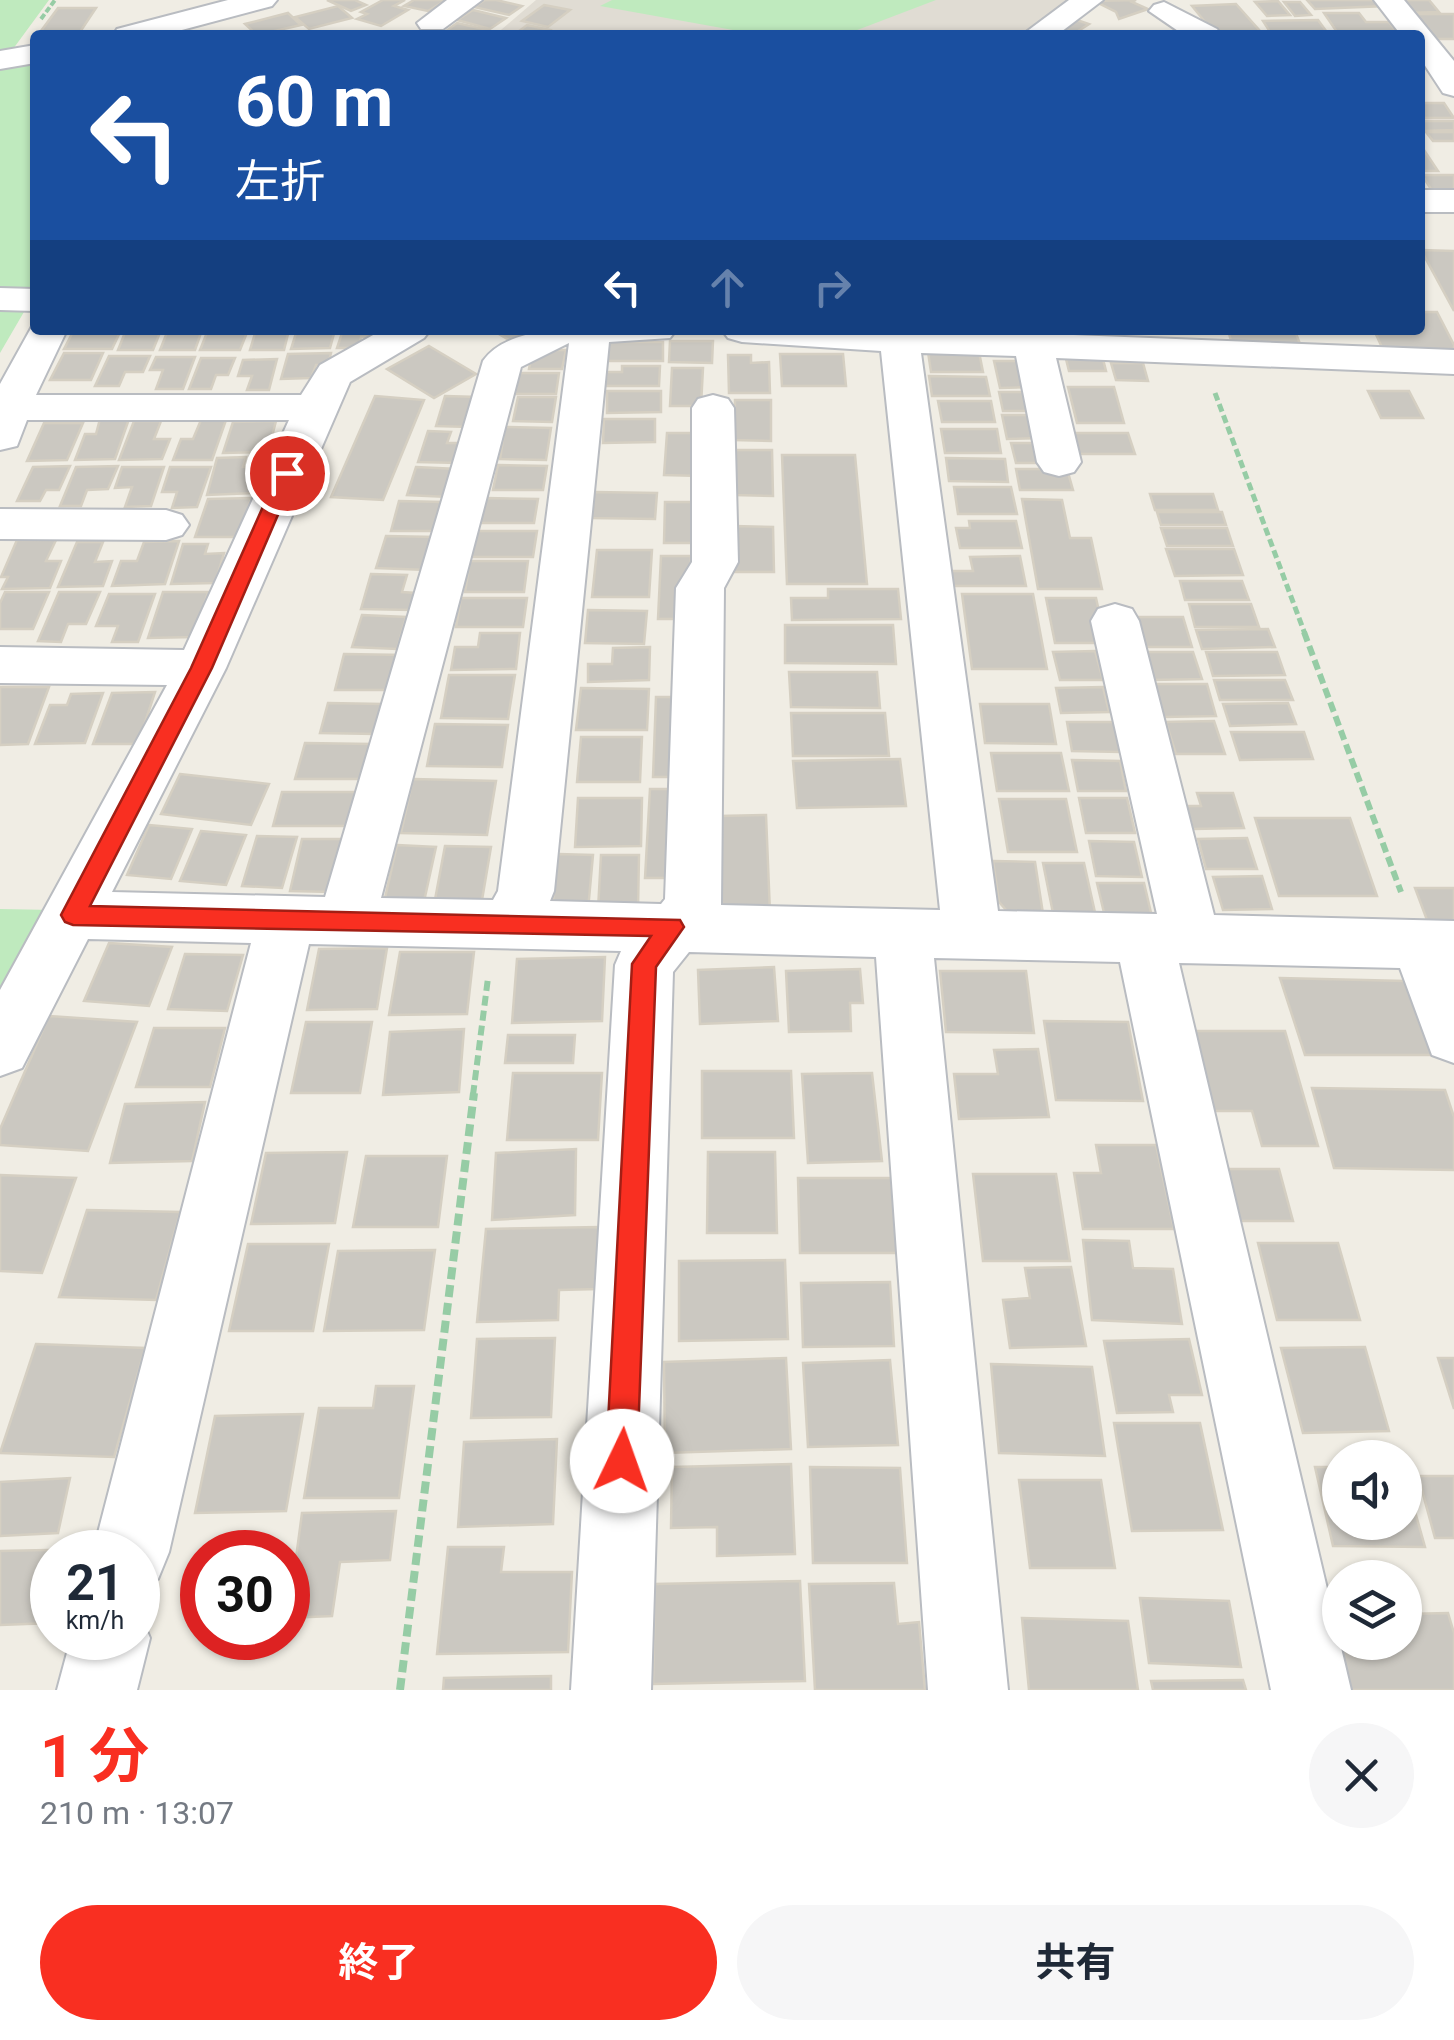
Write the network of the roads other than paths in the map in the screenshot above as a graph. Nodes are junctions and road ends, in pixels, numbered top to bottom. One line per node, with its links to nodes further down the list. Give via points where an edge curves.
1 (262, 0): 7 (street)
2 (467, 0): 6 (street)
3 (1088, 0): 8 (street)
4 (1389, 0): 10 (street)
5 (1164, 11): 9 (street)
6 (432, 22)
7 (147, 30)
8 (1043, 30)
9 (1197, 30)
10 (1414, 30)
11 (1429, 48): 14 (street)
12 (30, 55): 13 (street)
13 (0, 60)
14 (1454, 86)
15 (1454, 99): 16 (street)
16 (1425, 100)
17 (1425, 201): 18 (street)
18 (1454, 202)
19 (0, 299): 20 (street)
20 (30, 300)
21 (45, 335): 32 (street)
22 (401, 335): 30 (street, via 334,374)
23 (570, 335): 40 (street, via 504,362)
24 (580, 335): 41 (street, via 526,891)
25 (876, 335): 26 (street)
26 (930, 337): 28 (street); 44 (street)
27 (1360, 344): 28 (street, via 1199,352); 29 (street)
28 (1032, 345): 33 (street)
29 (1454, 362)
30 (315, 408): 32 (street); 38 (street)
31 (713, 408): 42 (street, via 715,562 700,588 693,906)
32 (5, 426)
33 (1059, 462)
34 (0, 524): 35 (street)
35 (166, 525)
36 (1115, 621): 45 (street)
37 (0, 665): 38 (street)
38 (201, 668): 39 (street)
39 (73, 915): 40 (street); 48 (street)
40 (317, 919): 41 (street); 49 (street)
41 (511, 922): 42 (street)
42 (672, 927): 43 (street); 52 (street, via 644,964)
43 (904, 933): 44 (street); 53 (street)
44 (972, 935): 45 (street)
45 (1168, 940): 46 (street); 54 (street)
46 (1437, 944): 47 (street)
47 (1454, 1036)
48 (0, 1049)
49 (137, 1530)
50 (105, 1660): 51 (street)
51 (98, 1690)
52 (611, 1690)
53 (968, 1690)
54 (1310, 1690)

